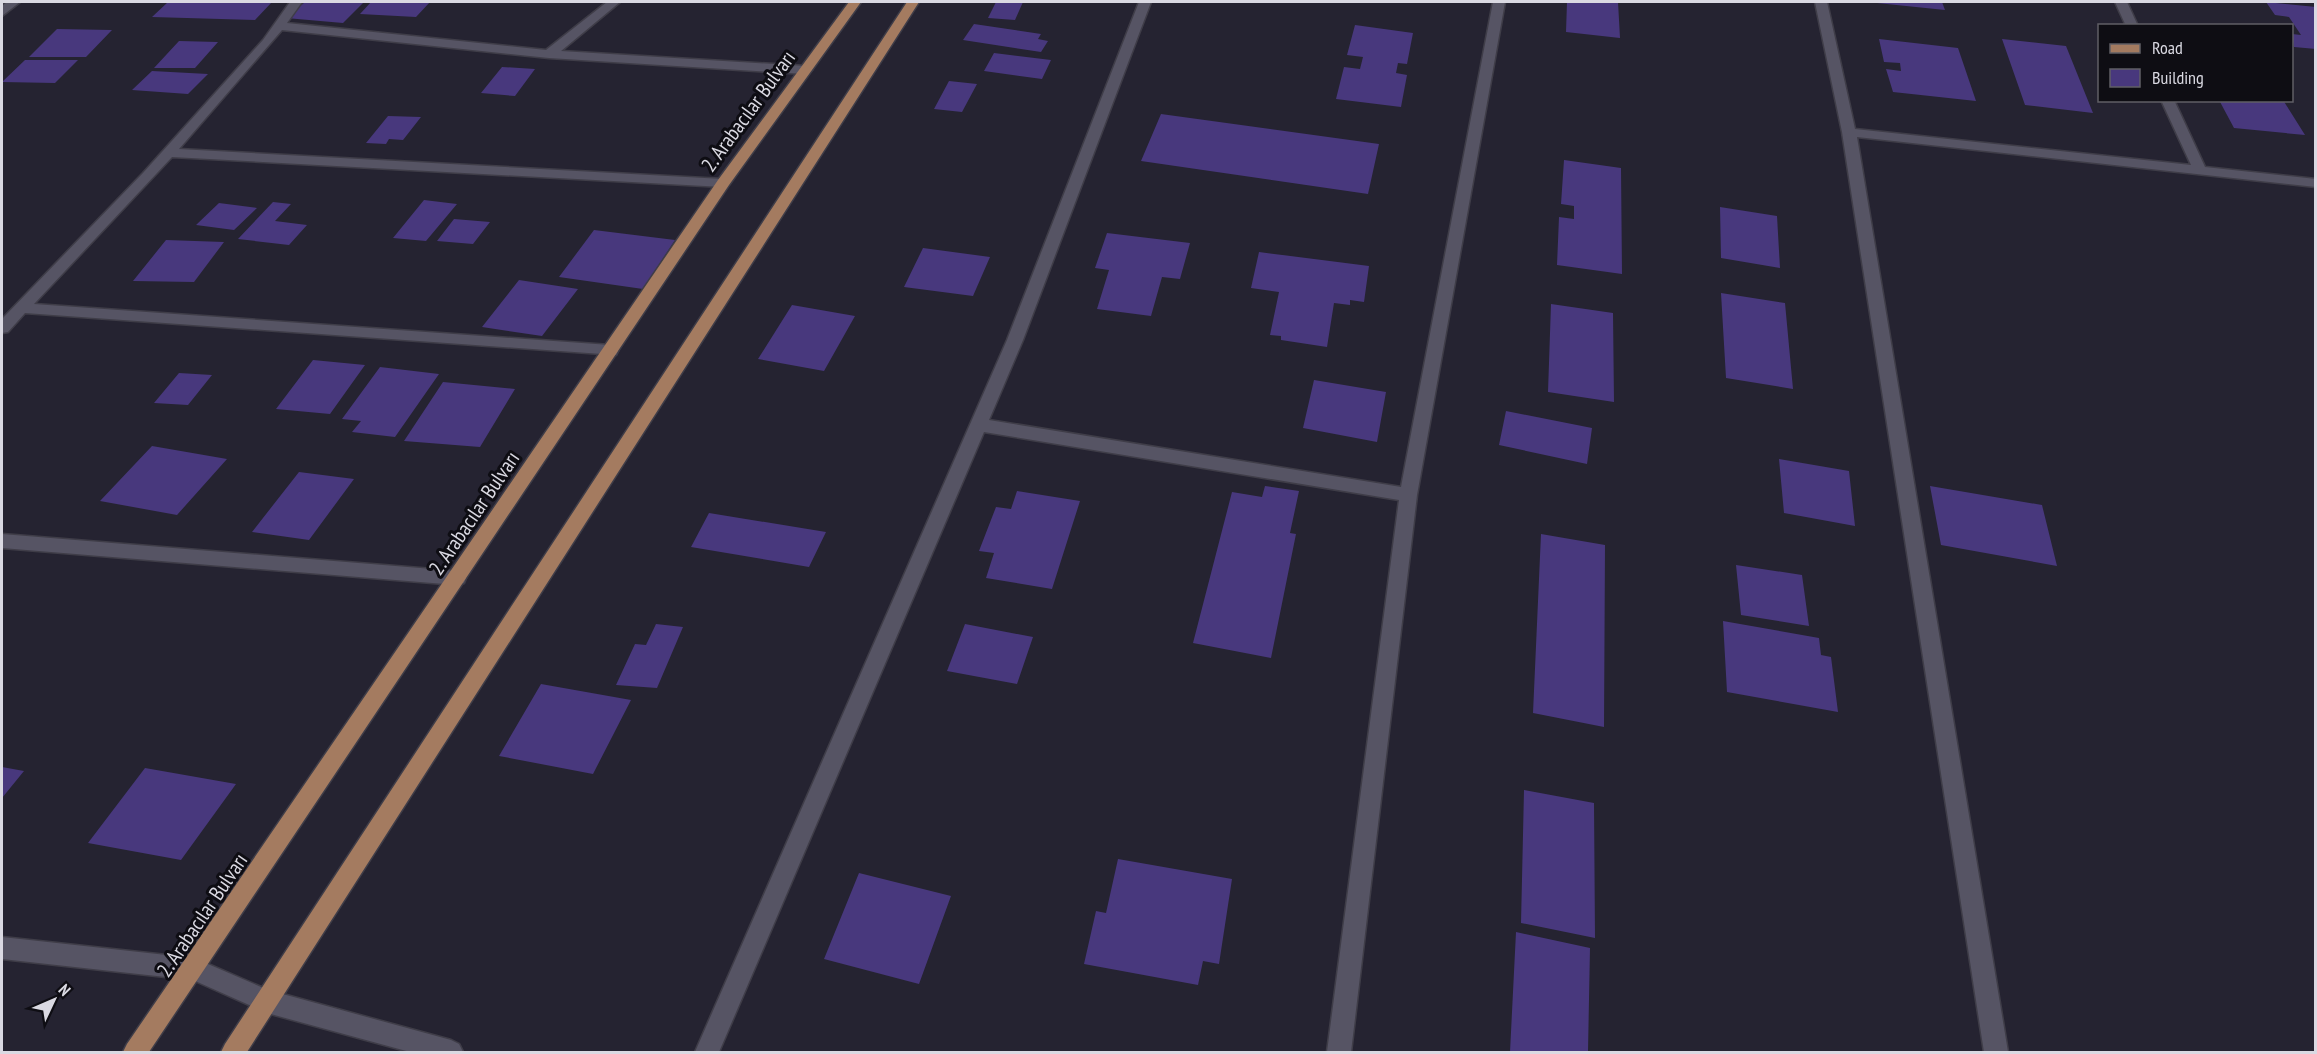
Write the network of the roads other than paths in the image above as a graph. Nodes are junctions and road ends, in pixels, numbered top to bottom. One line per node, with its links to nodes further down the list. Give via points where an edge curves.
1 (14, 2): 10 (street)
2 (296, 2): 12 (street)
3 (614, 2): 13 (street)
4 (855, 2): 14 (main road, 2. Arabacılar Bulvarı)
5 (913, 2): 30 (main road)
6 (1145, 2): 24 (street)
7 (1499, 2): 25 (street)
8 (1821, 2): 16 (street)
9 (2121, 2): 11 (street)
10 (2, 12)
11 (2131, 24)
12 (279, 26): 13 (street); 17 (street)
13 (549, 54): 14 (street)
14 (806, 69): 19 (main road, 2. Arabacılar Bulvarı)
15 (2168, 102): 18 (street)
16 (1849, 132): 18 (street); 36 (street)
17 (168, 153): 19 (street); 21 (street)
18 (2200, 170): 20 (street)
19 (723, 183): 23 (main road, 2. Arabacılar Bulvarı)
20 (2316, 183)
21 (21, 308): 22 (street); 23 (street)
22 (2, 328)
23 (610, 351): 27 (main road, 2. Arabacılar Bulvarı)
24 (979, 425): 25 (street); 34 (street)
25 (1408, 495): 35 (street)
26 (2, 541): 27 (street)
27 (457, 578): 29 (main road, 2. Arabacılar Bulvarı)
28 (2, 948): 29 (street)
29 (194, 969): 30 (street); 31 (main road, 2. Arabacılar Bulvarı)
30 (267, 1000): 32 (main road); 33 (street)
31 (135, 1053)
32 (234, 1053)
33 (451, 1053)
34 (707, 1053)
35 (1339, 1053)
36 (1996, 1053)

